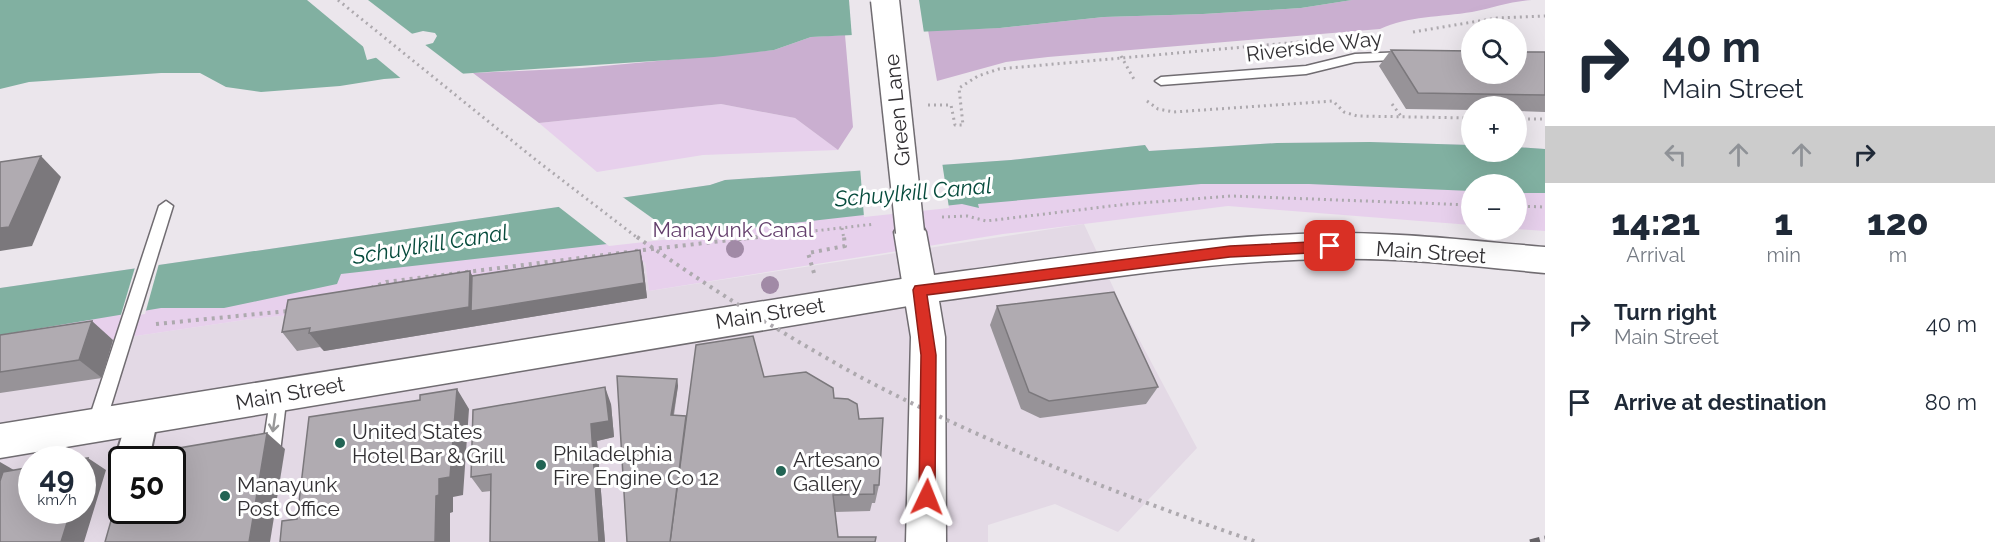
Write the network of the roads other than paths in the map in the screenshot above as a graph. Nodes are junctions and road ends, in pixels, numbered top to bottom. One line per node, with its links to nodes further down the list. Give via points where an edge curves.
1 (885, 0): 6 (main road, Green Lane, bridge, via 909,224)
2 (1418, 57): 3 (lane, Riverside Way, via 1355,58 1306,70)
3 (1161, 81)
4 (165, 206): 9 (lane)
5 (1545, 260): 6 (main road, Main Street, via 1383,248 1287,248)
6 (920, 290): 7 (main road, Main Street); 13 (main road, Green Lane, via 929,373)
7 (279, 394): 8 (main road, Main Street); 12 (lane, one-way to 12)
8 (142, 417): 9 (main road, Main Street); 11 (street)
9 (96, 425): 10 (main road, Main Street)
10 (0, 441)
11 (135, 446)
12 (271, 452)
13 (926, 542)

